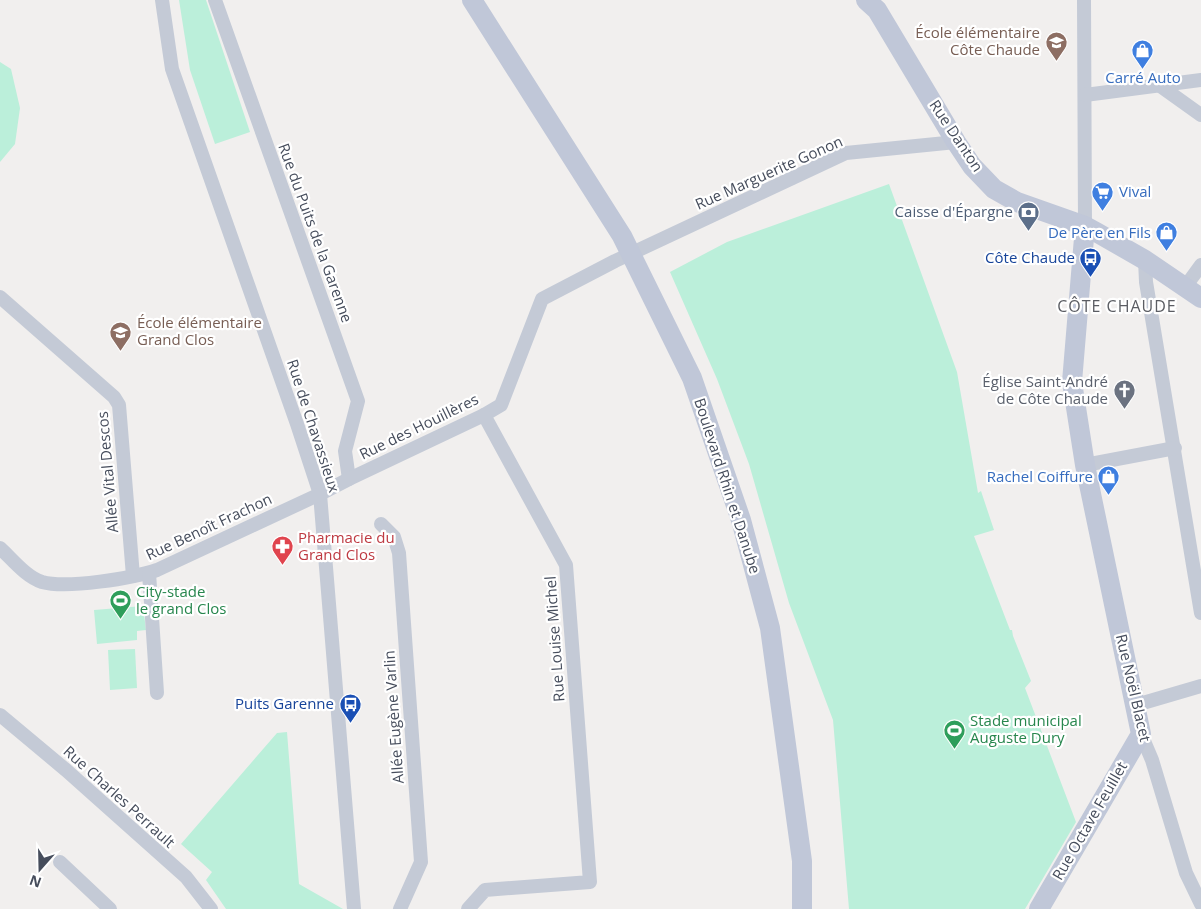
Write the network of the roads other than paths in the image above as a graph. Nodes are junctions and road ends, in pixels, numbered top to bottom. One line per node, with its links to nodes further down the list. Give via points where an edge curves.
1 (162, 0): 21 (street, Rue de Chavassieux, via 172,68)
2 (215, 0): 20 (street, Rue du Puits de la Garenne, via 358,401 344,451)
3 (472, 0): 12 (street, Boulevard Rhin et Danube)
4 (866, 0): 10 (street, Rue Danton, via 877,10)
5 (1084, 0): 8 (street)
6 (1201, 80): 7 (street)
7 (1159, 85): 8 (street); 9 (street)
8 (1085, 95): 11 (street)
9 (1201, 115)
10 (956, 142): 11 (street, Rue Danton, via 972,166 994,189 1017,202); 12 (street, Rue Marguerite Gonon, via 846,154)
11 (1085, 226): 13 (street, Rue Danton); 19 (street, Rue Noël Blacet, via 1072,382)
12 (631, 254): 17 (street, Rue des Houillères, via 542,299 501,405); 39 (street, Boulevard Rhin et Danube, via 692,378 741,520 770,628 802,861)
13 (1145, 260): 15 (street, Rue Danton); 18 (street)
14 (1201, 265): 15 (street)
15 (1193, 293)
16 (0, 297): 25 (street, Allée Vital Descos, via 114,397 119,405)
17 (484, 415): 20 (street, Rue des Houillères); 38 (street, Rue Louise Michel, via 566,564 590,882 485,890)
18 (1175, 448): 19 (street); 26 (street)
19 (1085, 465): 29 (street, Rue Noël Blacet)
20 (349, 479): 21 (street, Rue des Houillères)
21 (320, 494): 24 (street, Rue Benoît Frachon); 36 (street, Rue de Chavassieux)
22 (382, 524): 37 (street, Allée Eugène Varlin, via 394,537 398,553 421,862)
23 (0, 548): 25 (street, Rue Benoît Frachon, via 42,582 57,584)
24 (149, 573): 25 (street, Rue Benoît Frachon); 28 (street)
25 (134, 576)
26 (1201, 613)
27 (1201, 686): 29 (street)
28 (157, 692)
29 (1136, 706): 31 (street, Rue Noël Blacet)
30 (0, 714): 35 (street, Rue Charles Perrault, via 186,877)
31 (1141, 734): 33 (street, Rue Noël Blacet, via 1186,873); 40 (street, Rue Octave Feuillet)
32 (60, 862): 34 (street)
33 (1201, 904)
34 (110, 909)
35 (211, 909)
36 (354, 909)
37 (400, 909)
38 (468, 909)
39 (802, 909)
40 (1038, 909)

